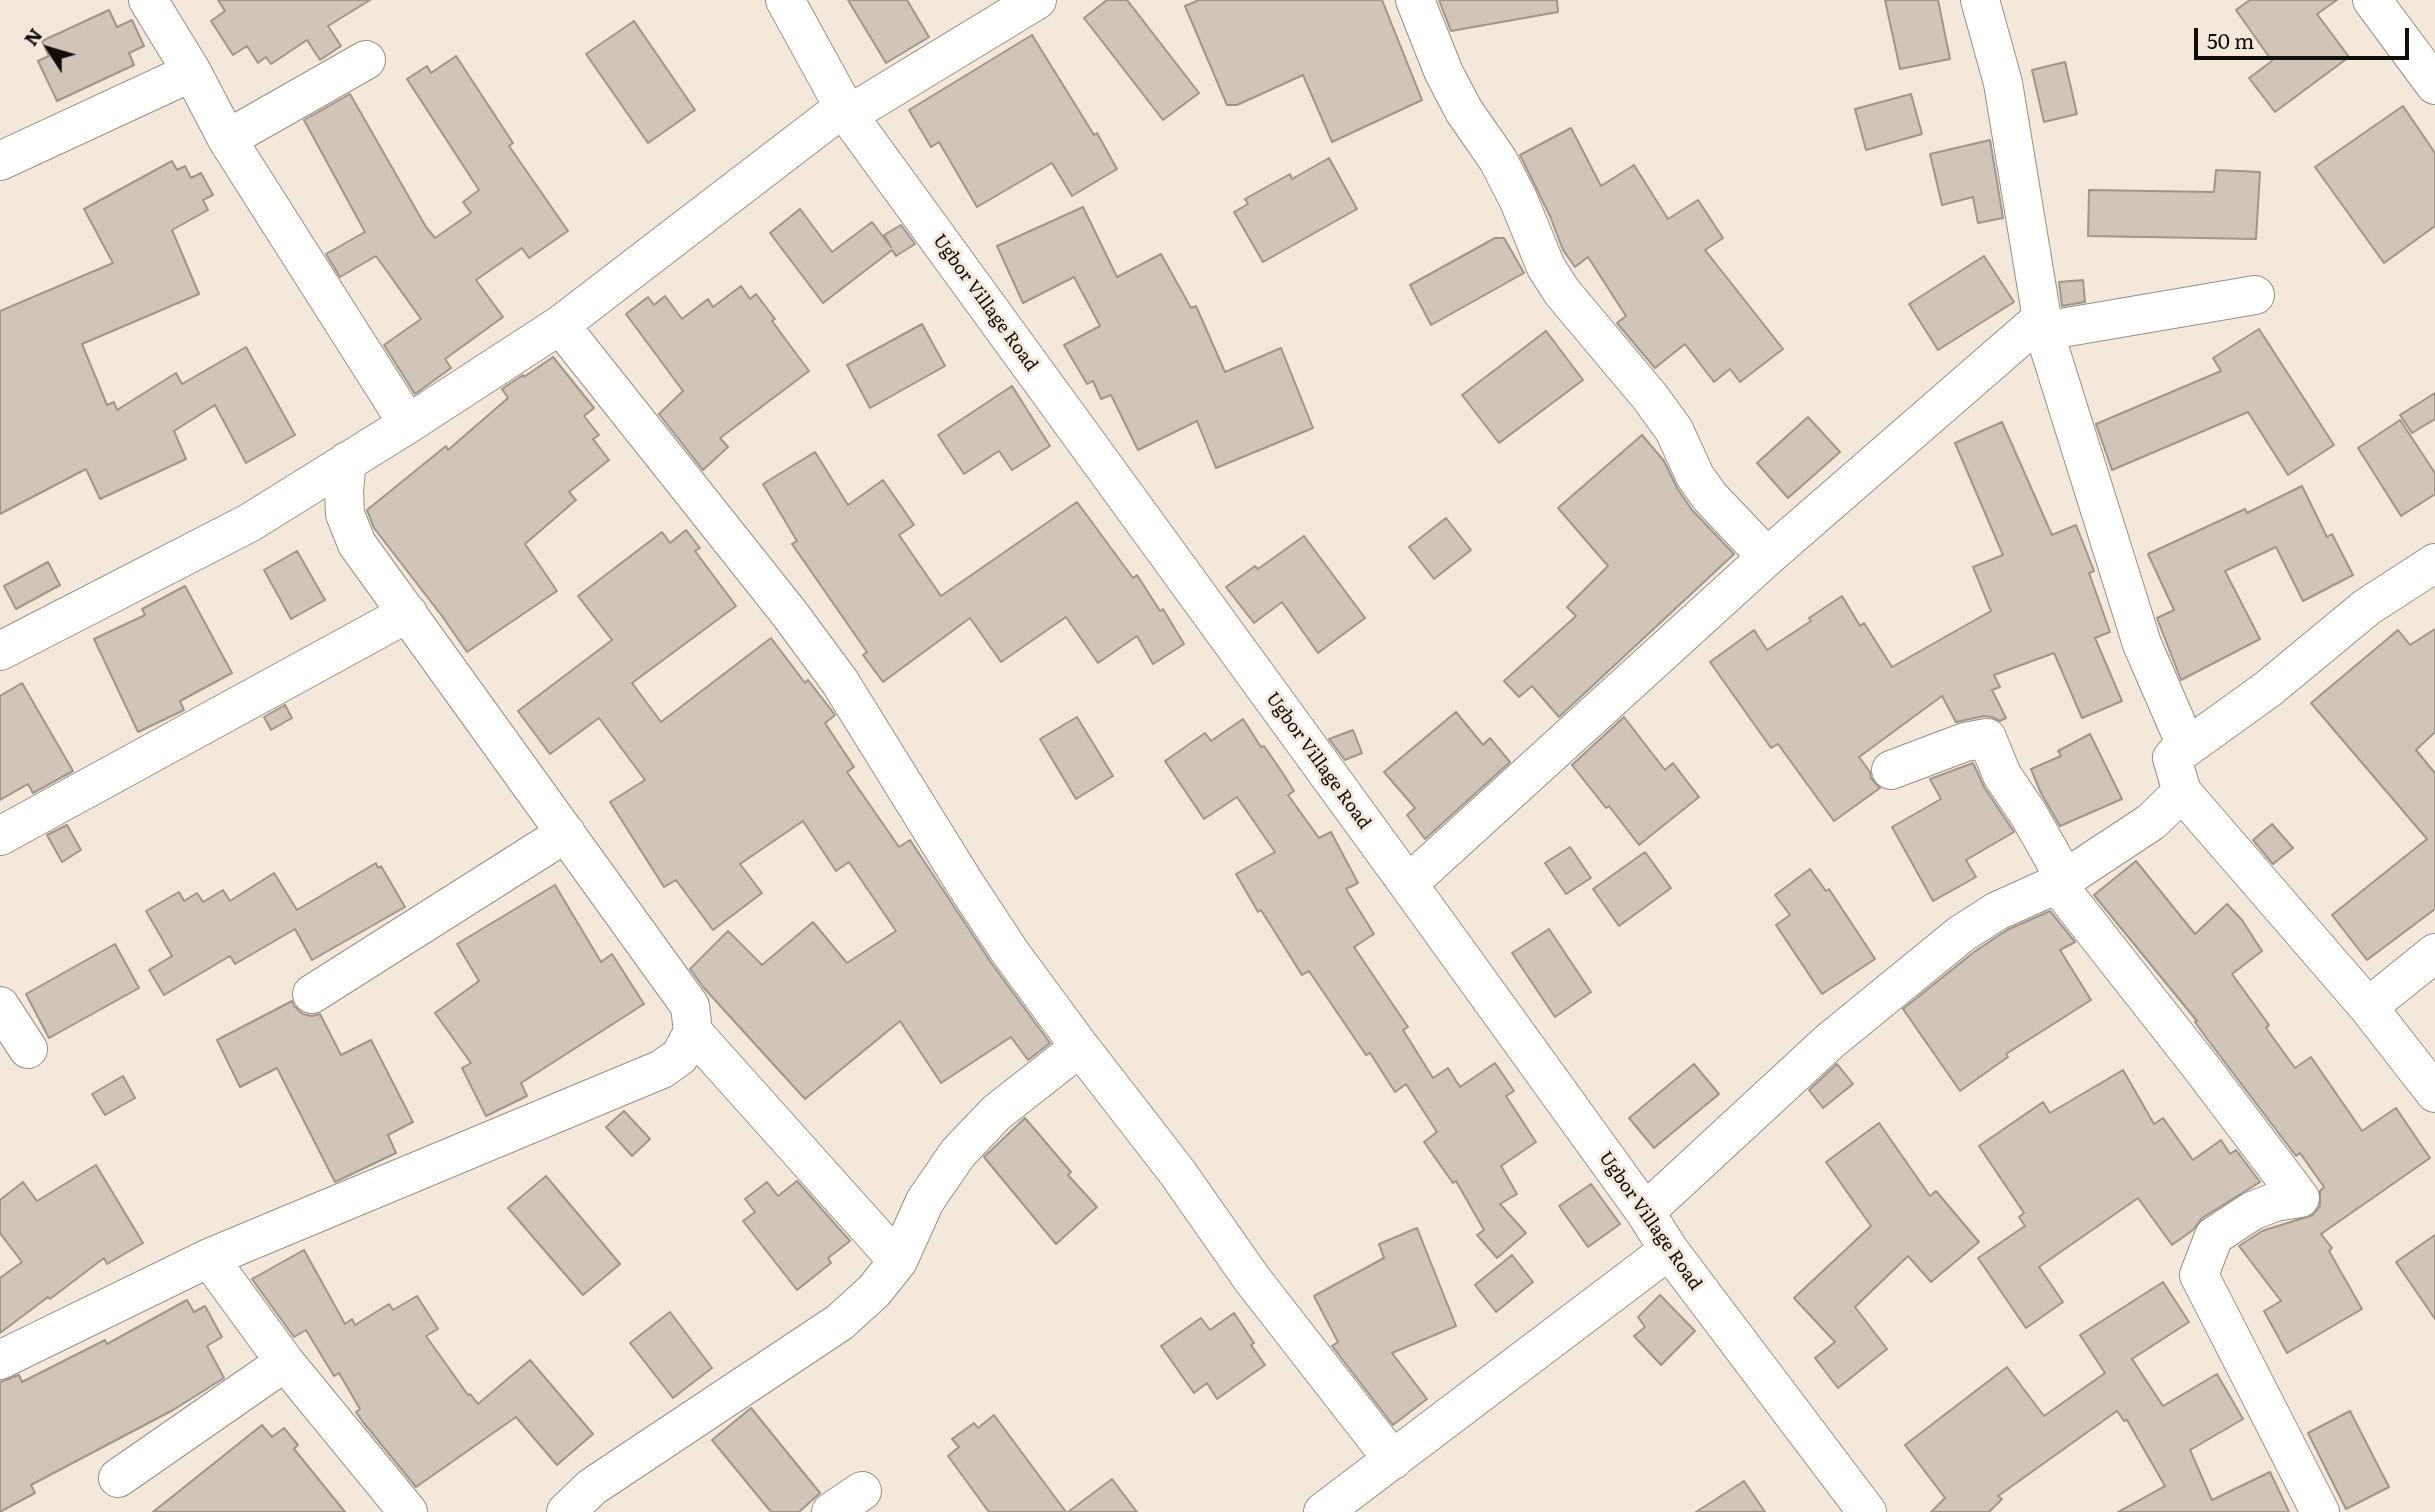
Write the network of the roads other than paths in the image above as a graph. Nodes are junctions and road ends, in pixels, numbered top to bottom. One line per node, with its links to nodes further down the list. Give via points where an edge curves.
1 (149, 0): 8 (street)
2 (785, 0): 10 (street, Ugbor Village Road)
3 (1037, 0): 10 (street)
4 (1415, 0): 18 (street, via 1444,73 1499,160 1546,267 1667,419 1710,497)
5 (1980, 0): 14 (street, via 2003,83)
6 (2372, 0): 9 (street)
7 (366, 60): 11 (street)
8 (192, 72): 11 (street); 12 (street)
9 (2435, 85)
10 (846, 111): 15 (street); 27 (street, Ugbor Village Road)
11 (227, 139): 16 (street)
12 (0, 161)
13 (2255, 295): 14 (street)
14 (2043, 324): 18 (street); 23 (street, via 2142,644 2185,743)
15 (560, 325): 16 (street); 33 (street, via 840,682 964,882)
16 (408, 424): 17 (street)
17 (347, 461): 20 (street, via 345,514 357,544); 21 (street, via 249,523)
18 (1767, 557): 27 (street)
19 (2435, 563): 23 (street, via 2367,607 2268,689)
20 (408, 613): 24 (street); 25 (street)
21 (5, 635)
22 (1891, 770): 26 (street, via 1987,738 2002,775 2029,815)
23 (2177, 775): 26 (street, via 2151,822); 31 (street)
24 (566, 833): 29 (street); 32 (street, via 690,1006)
25 (0, 836)
26 (2061, 881): 36 (street, via 1961,934 1830,1041); 50 (street, via 2300,1198 2252,1211 2214,1236 2199,1275)
27 (1408, 884): 36 (street, Ugbor Village Road)
28 (2435, 953): 31 (street)
29 (312, 994)
30 (0, 1006): 34 (street)
31 (2368, 1007): 35 (street)
32 (693, 1032): 38 (street, via 680,1056 662,1069); 39 (street)
33 (1080, 1048): 39 (street, via 996,1113 958,1153 925,1201); 42 (street)
34 (28, 1049)
35 (2435, 1093)
36 (1645, 1212): 37 (street, Ugbor Village Road)
37 (1669, 1250): 42 (street); 49 (street, Ugbor Village Road)
38 (209, 1258): 40 (street); 41 (street)
39 (898, 1261): 46 (street, via 840,1322 592,1487)
40 (0, 1360)
41 (285, 1362): 43 (street); 45 (street)
42 (1392, 1460): 48 (street)
43 (118, 1478)
44 (862, 1491): 47 (street)
45 (408, 1512)
46 (566, 1512)
47 (831, 1512)
48 (1324, 1512)
49 (1867, 1512)
50 (2320, 1512)

